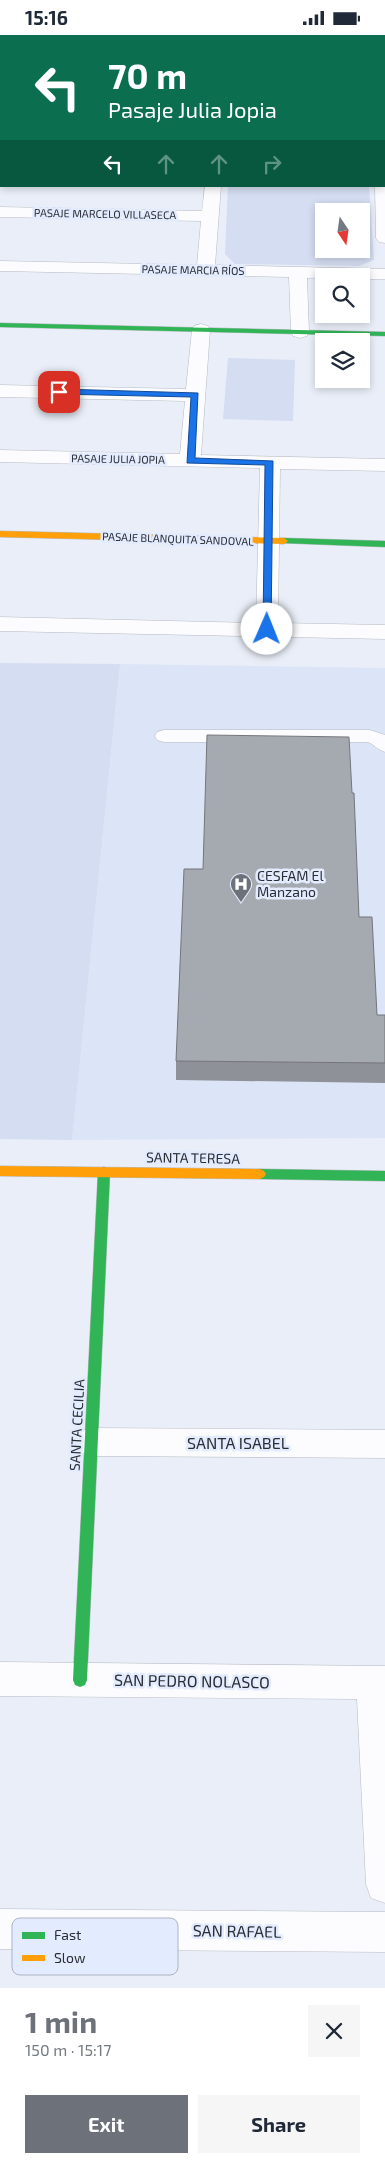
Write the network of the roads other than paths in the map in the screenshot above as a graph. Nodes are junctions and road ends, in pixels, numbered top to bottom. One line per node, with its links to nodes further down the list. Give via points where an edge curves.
1 (213, 187): 4 (street)
2 (383, 187): 5 (street)
3 (0, 212): 4 (street, PASAJE MARCELO VILLASECA)
4 (210, 216): 8 (street)
5 (384, 219): 6 (street)
6 (385, 238)
7 (0, 266): 8 (street, PASAJE MARCIA RÍOS)
8 (206, 270): 9 (street, PASAJE MARCIA RÍOS)
9 (298, 272): 10 (street, PASAJE MARCIA RÍOS); 13 (street)
10 (385, 274)
11 (0, 325): 12 (street)
12 (201, 330): 13 (street); 16 (street)
13 (300, 332): 14 (street)
14 (385, 334)
15 (0, 391): 16 (street)
16 (196, 395): 18 (street)
17 (0, 456): 18 (street, PASAJE JULIA JOPIA)
18 (190, 461): 19 (street, PASAJE JULIA JOPIA)
19 (270, 463): 20 (street, PASAJE JULIA JOPIA); 22 (street)
20 (385, 465)
21 (0, 534): 22 (street, PASAJE BLANQUITA SANDOVAL)
22 (268, 541): 23 (street, PASAJE BLANQUITA SANDOVAL); 25 (street)
23 (385, 544)
24 (0, 623): 25 (street)
25 (267, 629): 26 (street)
26 (385, 632)
27 (164, 736): 28 (lane, via 370,736)
28 (385, 746)
29 (0, 1171): 30 (street, SANTA TERESA)
30 (104, 1172): 31 (street, SANTA TERESA); 32 (street, SANTA CECILIA)
31 (385, 1176)
32 (91, 1442): 33 (street, SANTA ISABEL); 35 (street, SANTA CECILIA)
33 (385, 1444)
34 (0, 1679): 35 (street, SAN PEDRO NOLASCO)
35 (80, 1680): 36 (street, SAN PEDRO NOLASCO)
36 (380, 1683): 37 (street)
37 (385, 1883)
38 (178, 1930): 39 (street, SAN RAFAEL)
39 (385, 1932)

